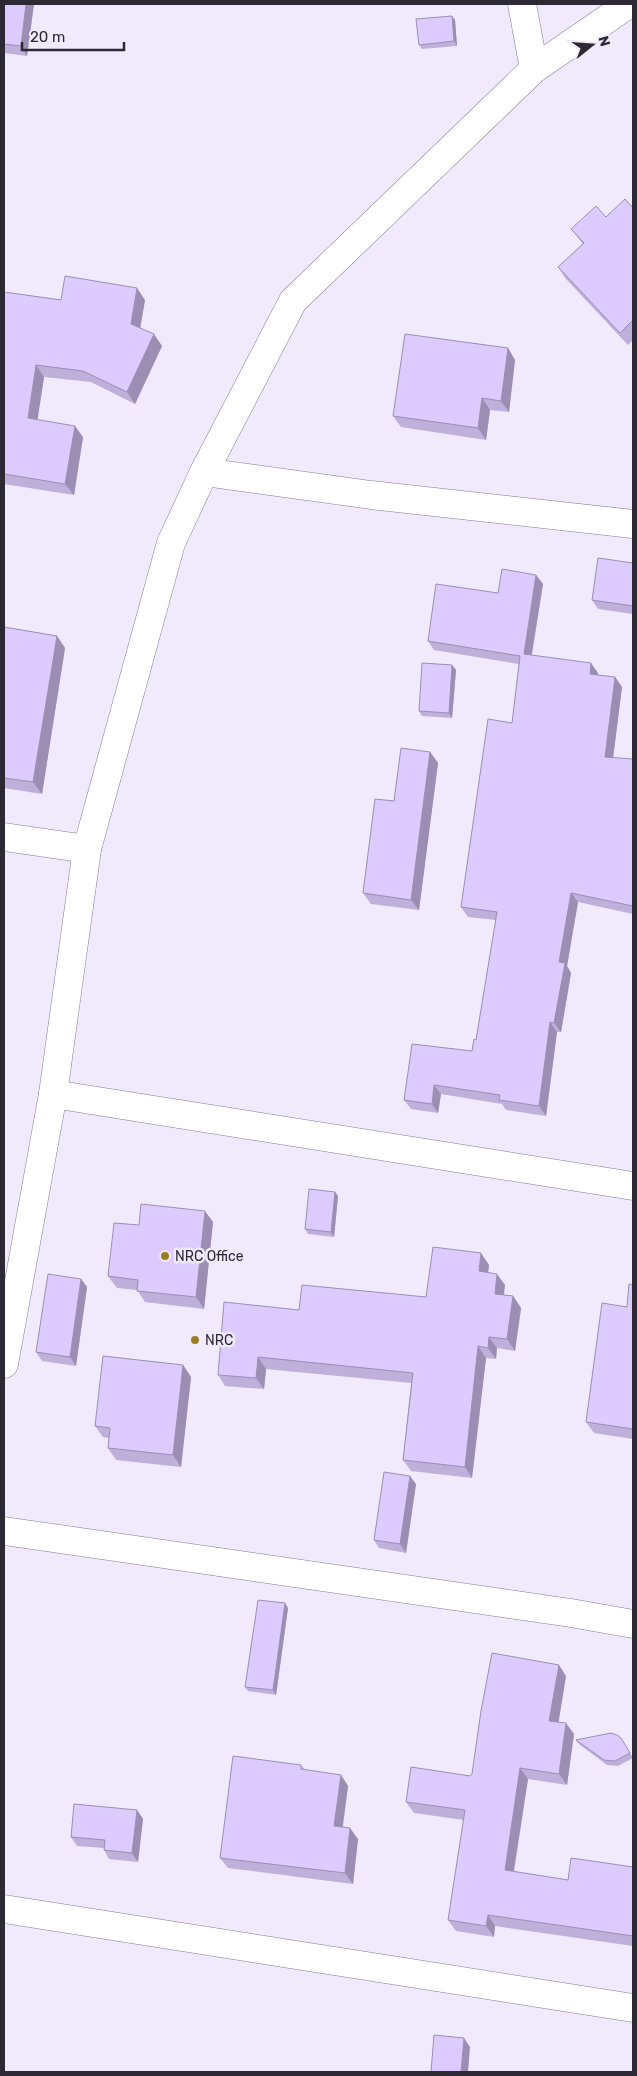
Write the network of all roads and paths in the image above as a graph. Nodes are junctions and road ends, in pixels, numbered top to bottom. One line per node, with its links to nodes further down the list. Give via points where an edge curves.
1 (522, 4): 3 (street)
2 (629, 4): 3 (street)
3 (534, 70): 4 (street, via 293,301)
4 (204, 472): 5 (street, via 371,496); 7 (street, via 170,543)
5 (633, 524)
6 (4, 837): 7 (street)
7 (87, 849): 8 (street)
8 (53, 1094): 9 (street); 10 (street)
9 (633, 1186)
10 (4, 1364)
11 (4, 1531): 12 (street)
12 (633, 1624)
13 (4, 1909): 14 (street)
14 (633, 2008)

